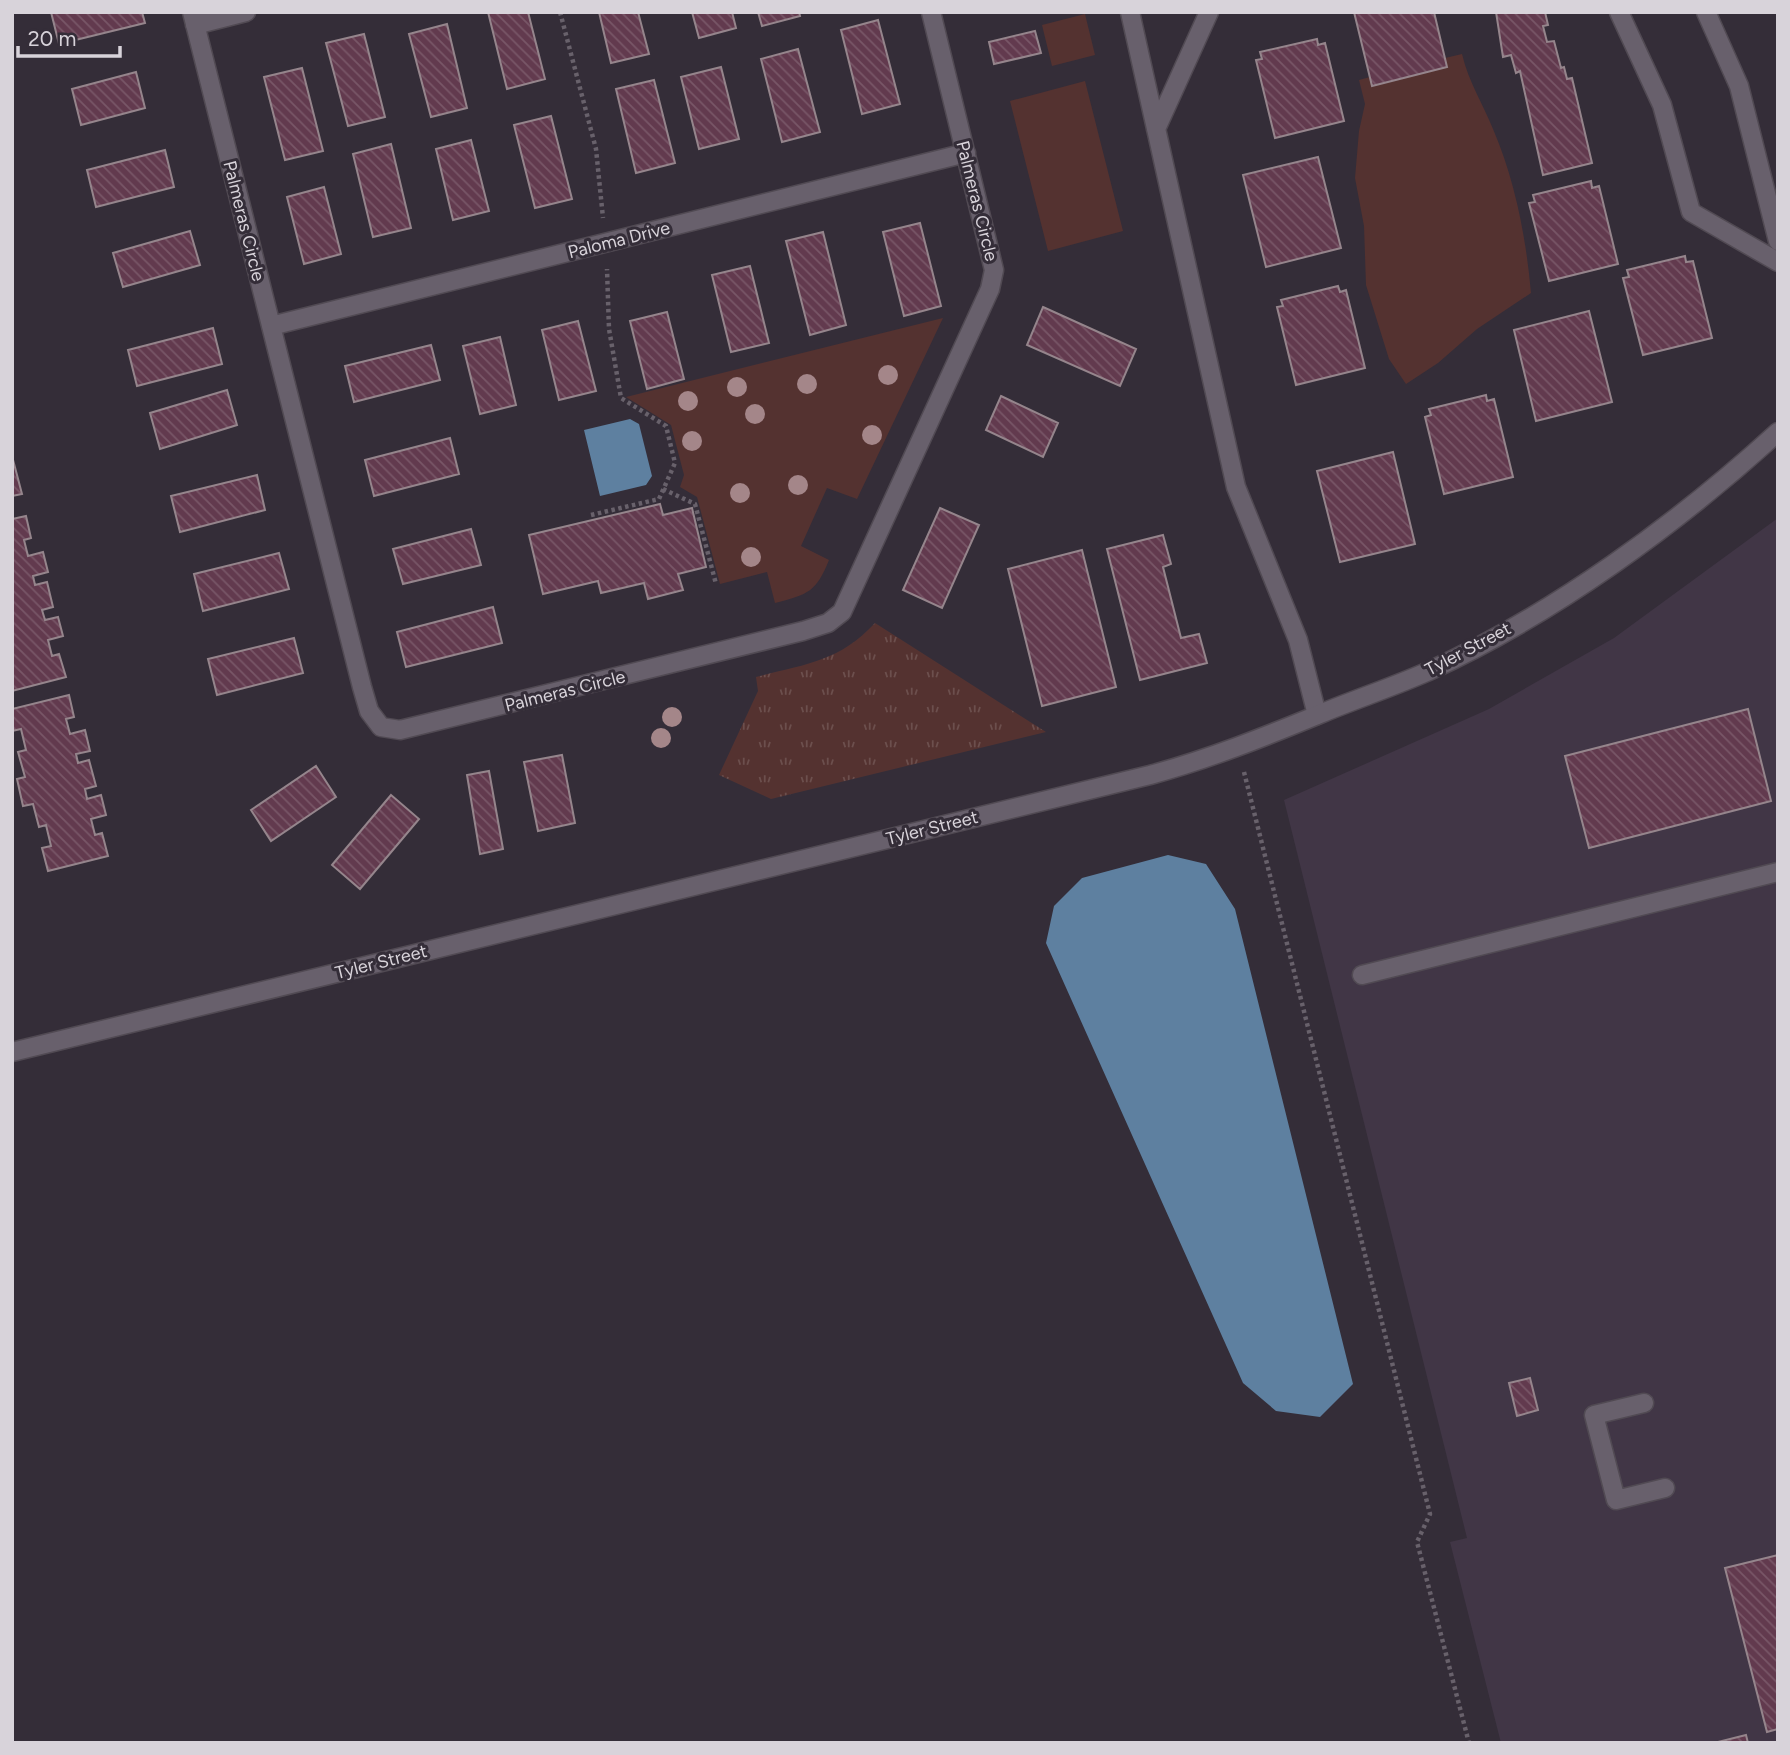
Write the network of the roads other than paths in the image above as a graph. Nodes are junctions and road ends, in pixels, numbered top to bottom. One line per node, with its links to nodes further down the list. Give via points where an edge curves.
1 (246, 12): 7 (street)
2 (931, 12): 9 (street, Palmeras Circle)
3 (1209, 12): 8 (street)
4 (1619, 12): 11 (street, via 1662,105 1691,212)
5 (1706, 12): 10 (street, via 1739,86)
6 (1136, 13): 8 (street)
7 (193, 19): 12 (street, Palmeras Circle)
8 (1156, 129): 14 (street, via 1236,487 1298,640)
9 (966, 153): 12 (street, Paloma Drive); 12 (street, Palmeras Circle, via 994,270 990,289 842,612 828,624 803,631 425,726 382,727 369,712)
10 (1778, 242)
11 (1778, 262)
12 (271, 326)
13 (1778, 432): 14 (street, Tyler Street, via 1724,481 1540,611 1430,671)
14 (1317, 715): 17 (street, Tyler Street, via 1238,748 1150,775)
15 (1778, 872): 16 (street)
16 (1362, 975)
17 (12, 1052)
18 (1644, 1402): 19 (street, via 1594,1415 1616,1500)
19 (1665, 1488)

